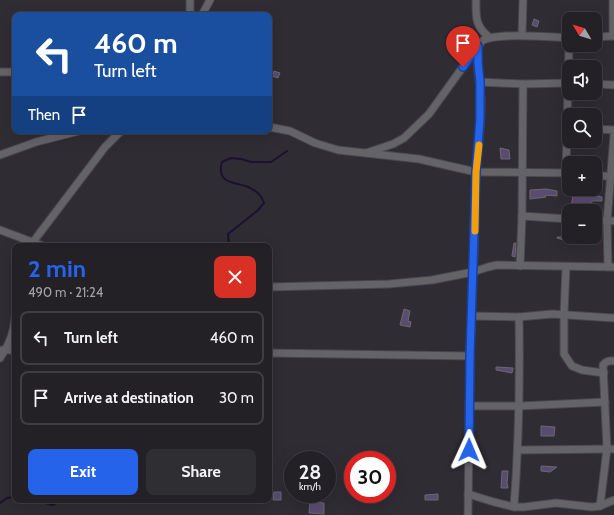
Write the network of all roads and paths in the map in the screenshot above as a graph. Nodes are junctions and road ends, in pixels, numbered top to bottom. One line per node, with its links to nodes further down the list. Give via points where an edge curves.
1 (190, 0): 6 (street)
2 (210, 0): 7 (street)
3 (476, 0): 11 (street, via 478,24)
4 (523, 0): 8 (street)
5 (613, 0): 9 (street)
6 (190, 12)
7 (204, 12)
8 (522, 35): 11 (street); 12 (street)
9 (614, 36): 10 (street)
10 (602, 37)
11 (489, 38): 13 (street)
12 (562, 38)
13 (478, 46): 16 (street); 27 (street, via 429,114 404,138)
14 (0, 72): 15 (street)
15 (12, 72)
16 (480, 82): 18 (street); 29 (street)
17 (562, 83): 18 (street)
18 (523, 84): 30 (street)
19 (602, 84): 20 (street)
20 (614, 85)
21 (272, 128): 27 (street, via 290,131 338,150)
22 (602, 129): 23 (street)
23 (614, 130)
24 (67, 134): 28 (street)
25 (118, 134): 39 (street, via 105,147)
26 (614, 134): 33 (street)
27 (364, 153): 29 (street, via 419,159)
28 (0, 154)
29 (476, 172): 30 (street); 43 (street)
30 (522, 172): 31 (street); 34 (street)
31 (562, 173)
32 (602, 175): 33 (street)
33 (612, 176): 36 (street)
34 (522, 216): 35 (street); 40 (street)
35 (562, 218)
36 (610, 221): 42 (street)
37 (0, 230): 38 (street)
38 (29, 243)
39 (32, 243)
40 (520, 266): 41 (street); 43 (street, via 488,267)
41 (566, 267): 42 (street); 45 (street)
42 (611, 267)
43 (473, 272): 44 (street, via 432,280 389,284); 46 (street)
44 (272, 287)
45 (564, 314): 47 (street); 48 (street); 55 (street, via 564,354 567,360 577,368)
46 (472, 316): 47 (street); 52 (street)
47 (519, 317): 58 (street)
48 (614, 318)
49 (12, 329): 50 (street)
50 (3, 350): 53 (street)
51 (272, 353): 52 (street)
52 (470, 356): 57 (street)
53 (0, 358)
54 (614, 361): 55 (street, via 606,362)
55 (604, 373): 56 (street)
56 (605, 402): 58 (street); 59 (street)
57 (470, 406): 58 (street); 61 (street)
58 (520, 406): 60 (street)
59 (611, 449): 60 (street); 63 (street)
60 (519, 450): 64 (street)
61 (468, 494): 64 (street); 65 (street)
62 (614, 500): 63 (street)
63 (600, 506): 64 (street, via 556,503)
64 (514, 507)
65 (468, 515)

